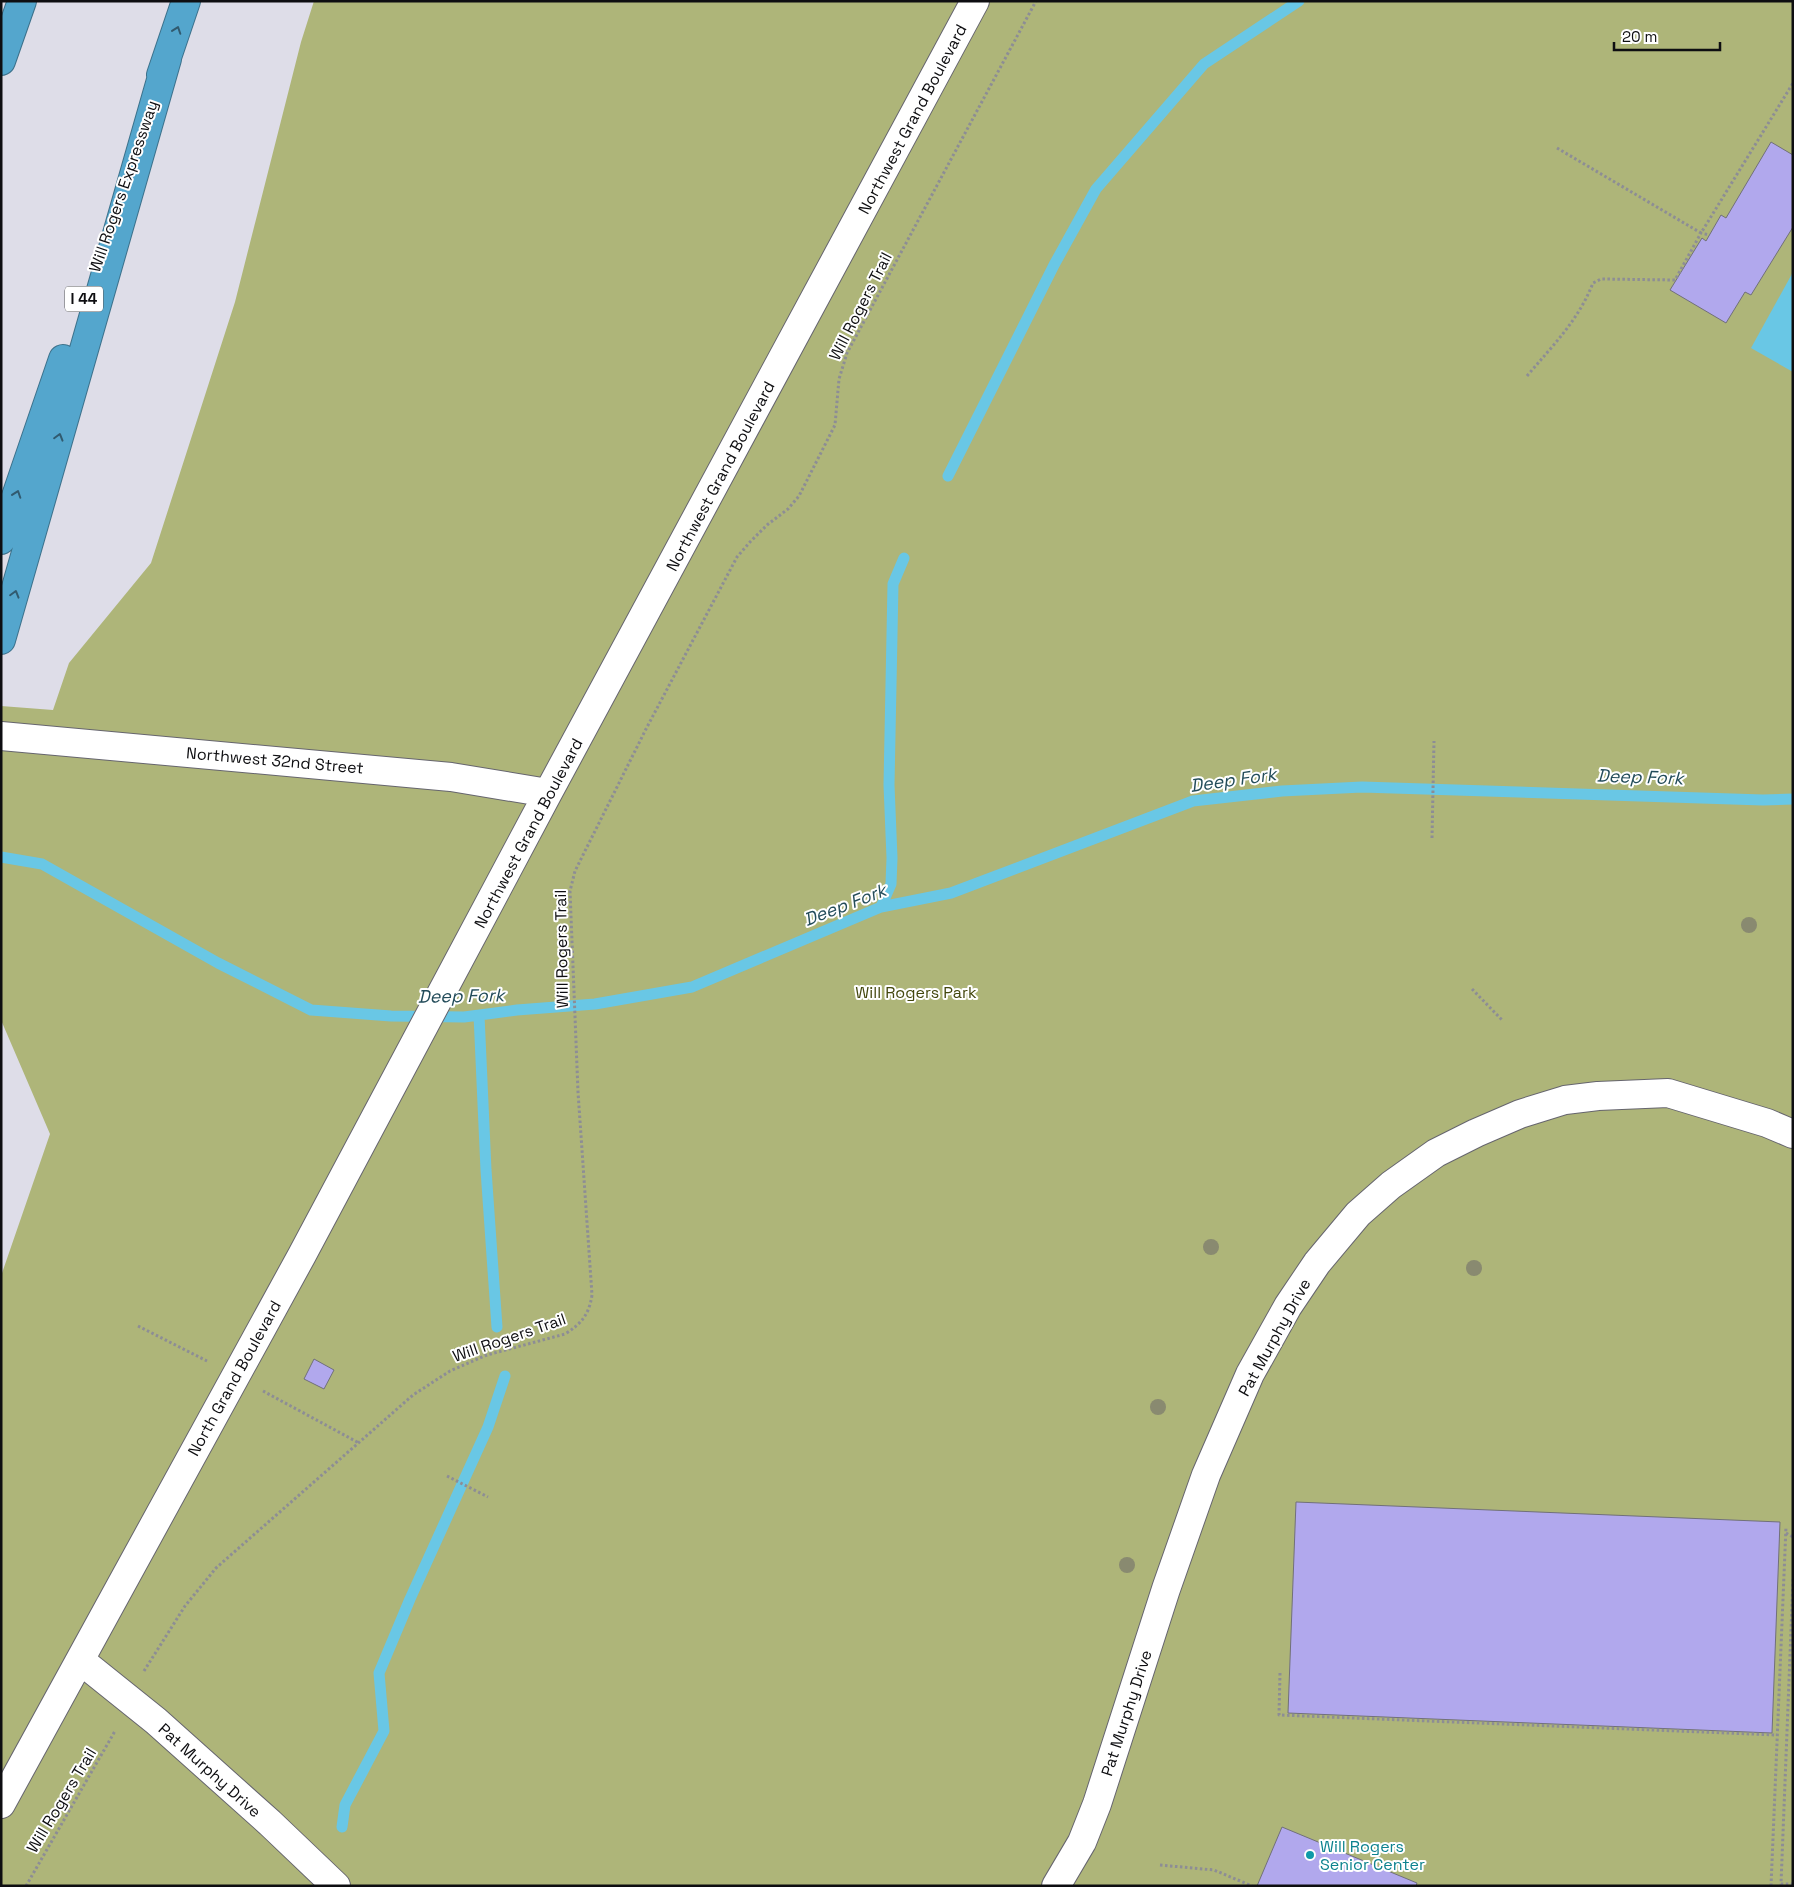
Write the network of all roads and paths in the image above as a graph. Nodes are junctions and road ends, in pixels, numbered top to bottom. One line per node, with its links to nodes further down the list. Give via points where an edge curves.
1 (22, 1): 6 (highway)
2 (186, 1): 5 (highway, Will Rogers Expressway / I 44, one-way to 2)
3 (975, 1): 16 (street, Northwest Grand Boulevard)
4 (1036, 1): 25 (path, Will Rogers Trail, via 847,353 839,379 835,426 799,496 738,557 574,871 570,890 578,1092 592,1295 586,1318 565,1334 487,1355 450,1371 413,1395)
5 (167, 59): 12 (highway, Will Rogers Expressway / I 44, one-way to 5); 13 (highway, one-way to 5)
6 (1, 61)
7 (1793, 83): 9 (path)
8 (1557, 148): 9 (path)
9 (1702, 233): 10 (path); 11 (path, via 1675,280 1601,279 1593,283 1575,319)
10 (1709, 235)
11 (1527, 376)
12 (1, 540)
13 (1, 640)
14 (1, 736): 16 (street, Northwest 32nd Street, via 451,777)
15 (1434, 741): 17 (path)
16 (548, 793): 18 (street, Northwest Grand Boulevard)
17 (1432, 838)
18 (465, 951): 32 (street, North Grand Boulevard)
19 (1472, 989): 20 (path)
20 (1503, 1021)
21 (1793, 1134): 42 (street, Pat Murphy Drive, via 1668,1094 1565,1100 1520,1114 1436,1153 1391,1185 1358,1214 1317,1263 1288,1306 1250,1374 1200,1492 1097,1804 1082,1842)
22 (138, 1326): 23 (path)
23 (212, 1364)
24 (257, 1388): 25 (path)
25 (359, 1443): 33 (path, Will Rogers Trail, via 216,1568 185,1606)
26 (447, 1476): 27 (path)
27 (488, 1497)
28 (1786, 1527): 29 (path)
29 (1786, 1533): 30 (path); 36 (path)
30 (1793, 1538)
31 (1793, 1579): 39 (path, via 1781,1884)
32 (80, 1660): 37 (street, North Grand Boulevard); 41 (street, Pat Murphy Drive, via 156,1721)
33 (143, 1673)
34 (1280, 1673): 36 (path, via 1279,1715)
35 (118, 1726): 40 (path, Will Rogers Trail)
36 (1777, 1735): 44 (path)
37 (1, 1804)
38 (1160, 1865): 43 (path, via 1214,1870)
39 (1793, 1884)
40 (26, 1886)
41 (336, 1886)
42 (1056, 1886)
43 (1252, 1886)
44 (1771, 1886)

